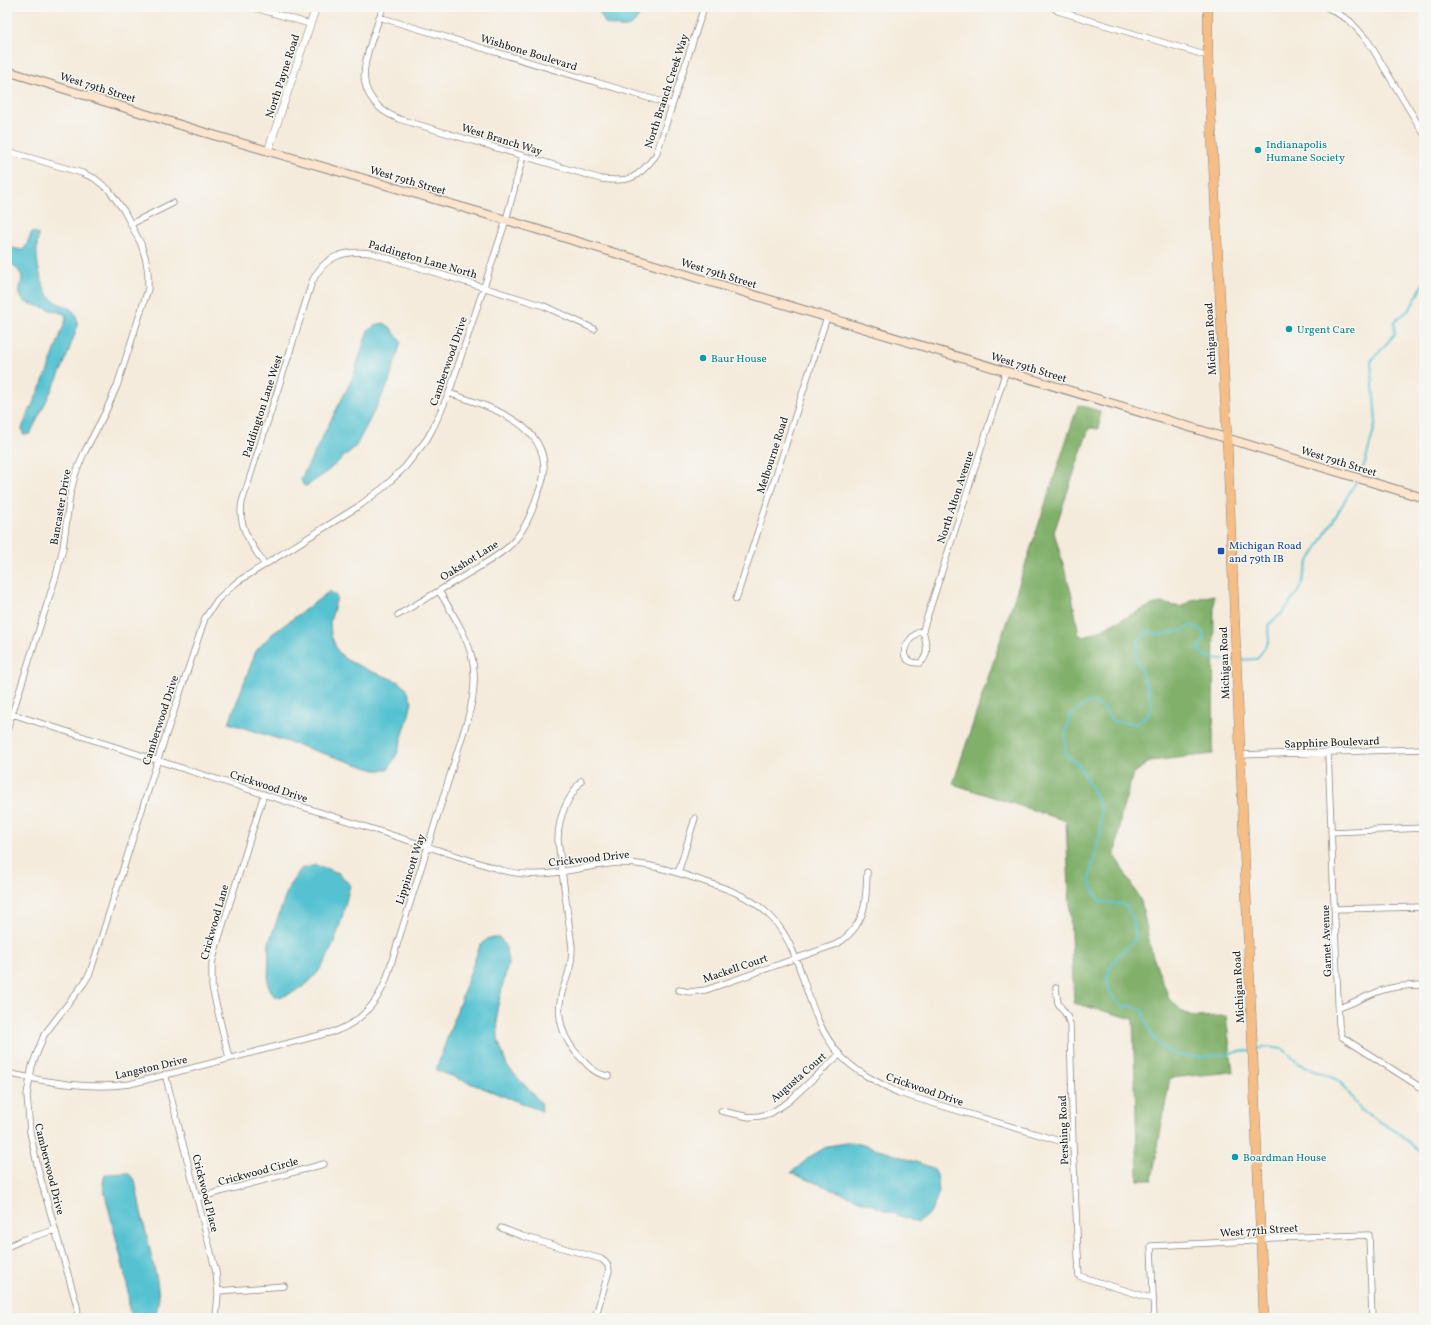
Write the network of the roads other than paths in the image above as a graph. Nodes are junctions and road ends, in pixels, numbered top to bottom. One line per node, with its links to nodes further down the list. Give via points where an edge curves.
1 (252, 7): 9 (street)
2 (316, 7): 9 (street, North Payne Road)
3 (383, 7): 8 (street)
4 (704, 7): 12 (street, North Branch Creek Way)
5 (1053, 7): 10 (street, via 1058,11)
6 (1208, 7): 10 (main road, Michigan Road)
7 (1326, 7): 13 (street, via 1346,18 1368,41)
8 (379, 17): 12 (street, Wishbone Boulevard); 16 (street, West Branch Way, via 364,65 364,78 370,95 381,109 399,119)
9 (310, 24): 15 (street, North Payne Road)
10 (1208, 56): 27 (main road, Michigan Road)
11 (7, 71): 15 (main road, West 79th Street)
12 (672, 106): 17 (street, North Branch Creek Way, via 656,155 645,170)
13 (1424, 134)
14 (7, 151): 20 (street, Bancaster Drive, via 94,178 114,195)
15 (268, 151): 19 (main road, West 79th Street)
16 (523, 156): 17 (street, West Branch Way, via 601,179 619,180); 19 (street, Camberwood Drive)
17 (637, 175)
18 (173, 203): 20 (street)
19 (506, 220): 22 (street, Camberwood Drive); 23 (main road, West 79th Street)
20 (131, 224): 34 (street, Bancaster Drive, via 146,260 146,296 114,392 75,475 58,570)
21 (333, 258): 22 (street, Paddington Lane North, via 351,252 371,253); 29 (street, Paddington Lane West, via 321,268 312,282 241,506 245,532)
22 (484, 287): 24 (street, Paddington Lane North, via 544,306); 26 (street, Camberwood Drive)
23 (827, 317): 25 (main road, West 79th Street); 31 (street, Melbourne Road)
24 (594, 329)
25 (1006, 371): 27 (main road, West 79th Street); 33 (street, North Alton Avenue)
26 (450, 393): 29 (street, Camberwood Drive, via 427,438 405,467 359,506); 30 (street, Oakshot Lane, via 496,410 519,424 536,440 543,459 544,472 530,516 515,540 495,557)
27 (1227, 438): 28 (main road, West 79th Street); 38 (main road, Michigan Road)
28 (1424, 498)
29 (265, 565): 39 (street, Camberwood Drive, via 228,589 205,618)
30 (439, 591): 32 (street, Oakshot Lane); 45 (street, Lippincott Way, via 468,641 474,663 475,685 472,707)
31 (736, 599)
32 (398, 615)
33 (923, 630): 33 (street, North Alton Avenue, via 926,656 920,663 914,663 904,656 904,649 915,633)
34 (12, 714): 35 (street, Bancaster Drive); 39 (street, Crickwood Drive)
35 (7, 730)
36 (1424, 749): 37 (street, Sapphire Boulevard)
37 (1328, 752): 38 (street, Sapphire Boulevard); 44 (street, Garnet Avenue)
38 (1240, 755): 69 (main road, Michigan Road)
39 (157, 760): 41 (street, Crickwood Drive); 61 (street, Camberwood Drive, via 90,973 44,1035)
40 (581, 781): 46 (street, via 566,802 559,822 558,840)
41 (264, 794): 45 (street, Crickwood Drive); 57 (street, Crickwood Lane, via 212,963 212,987)
42 (695, 818): 48 (street)
43 (1424, 828): 44 (street)
44 (1331, 832): 50 (street, Garnet Avenue)
45 (427, 847): 46 (street, Crickwood Drive, via 507,872 527,874); 57 (street, Lippincott Way, via 386,980 370,1007 353,1022 336,1030)
46 (562, 871): 48 (street, Crickwood Drive, via 615,863 633,863 656,866); 60 (street, via 572,947 571,965 560,1004 562,1028 572,1048 588,1066 597,1073)
47 (867, 872): 51 (street, Mackell Court, via 866,904 855,929 837,944)
48 (678, 873): 51 (street, Crickwood Drive, via 752,900 776,921)
49 (1424, 907): 50 (street)
50 (1335, 909): 55 (street, Garnet Avenue)
51 (796, 958): 54 (street, Mackell Court, via 706,990); 56 (street, Crickwood Drive, via 815,1014)
52 (1424, 985): 55 (street, via 1400,986 1380,991)
53 (1056, 988): 64 (street, Pershing Road, via 1058,1003 1070,1024)
54 (679, 990)
55 (1339, 1008): 62 (street, Garnet Avenue, via 1342,1037)
56 (840, 1054): 63 (street, Augusta Court, via 788,1102 771,1113 749,1117); 64 (street, Crickwood Drive, via 868,1078 899,1093)
57 (229, 1058): 59 (street, Langston Drive)
58 (7, 1073): 61 (street, Langston Drive)
59 (165, 1074): 61 (street, Langston Drive, via 130,1084 106,1087); 66 (street, Crickwood Place)
60 (608, 1076)
61 (29, 1078): 68 (street, Camberwood Drive, via 27,1102 30,1132)
62 (1420, 1087)
63 (721, 1111)
64 (1073, 1145): 73 (street, Pershing Road, via 1079,1276)
65 (324, 1164): 66 (street, Crickwood Circle)
66 (197, 1198): 72 (street, Crickwood Place, via 216,1272)
67 (501, 1228): 76 (street, via 606,1262 609,1271)
68 (55, 1230): 70 (street); 74 (street, Camberwood Drive, via 77,1306)
69 (1261, 1239): 73 (street, West 77th Street, via 1151,1246); 78 (main road, Michigan Road); 79 (street, West 77th Street, via 1369,1235)
70 (7, 1247)
71 (284, 1286): 72 (street)
72 (218, 1291): 75 (street, Crickwood Place)
73 (1153, 1299): 77 (street)
74 (78, 1318)
75 (216, 1318)
76 (595, 1318)
77 (1154, 1318)
78 (1264, 1318)
79 (1372, 1318)

